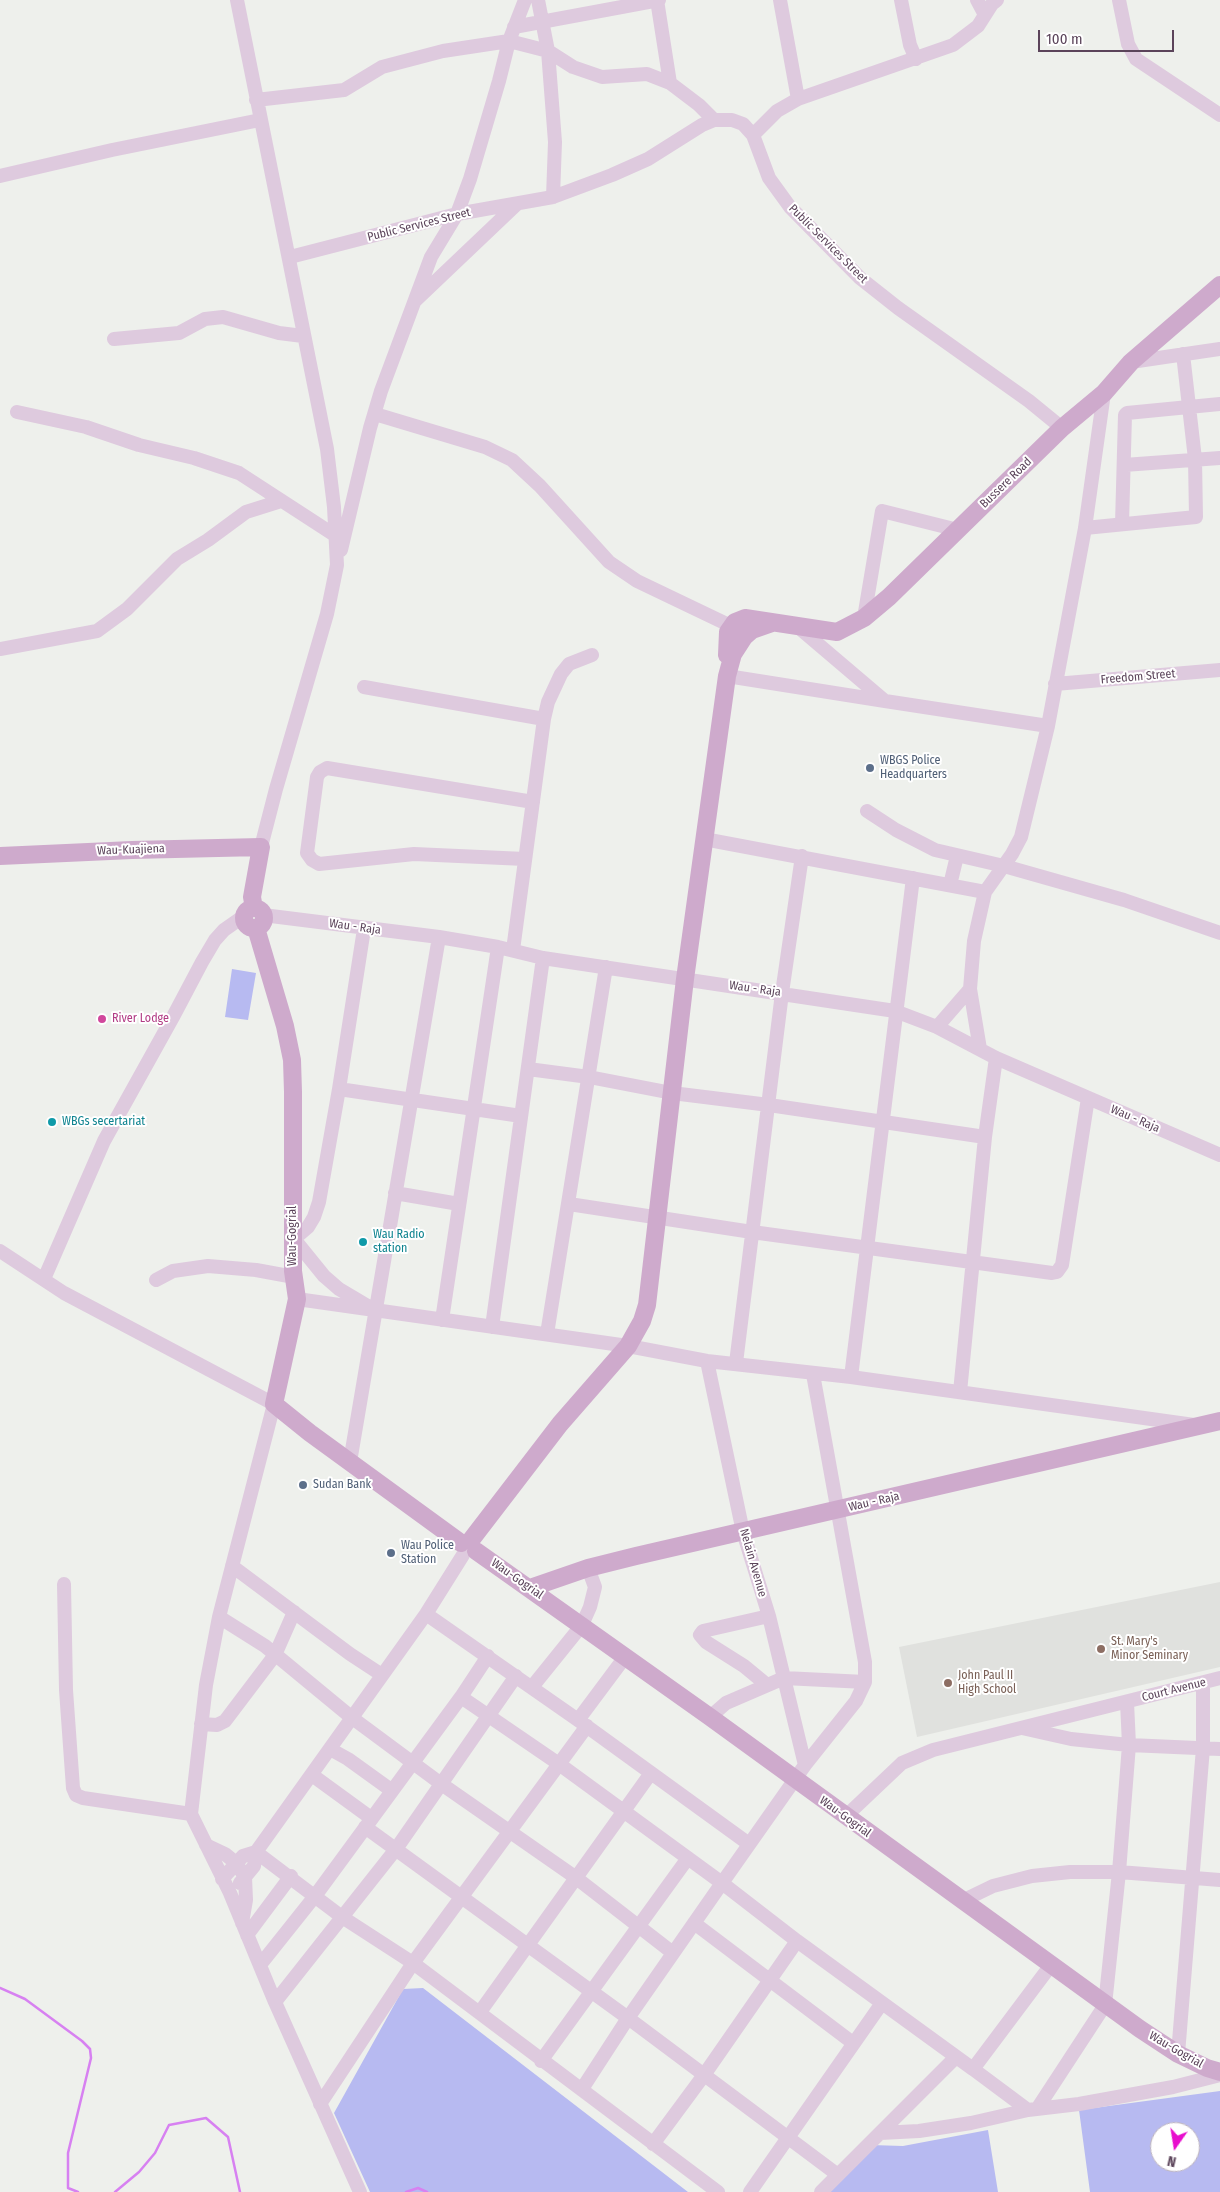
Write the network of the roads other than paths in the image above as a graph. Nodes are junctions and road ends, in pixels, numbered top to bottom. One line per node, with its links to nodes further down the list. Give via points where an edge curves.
1 (237, 0): 19 (street)
2 (525, 0): 13 (street)
3 (538, 0): 12 (street)
4 (658, 0): 12 (street); 17 (street)
5 (794, 0): 10 (street)
6 (900, 0): 16 (street)
7 (977, 0): 11 (street)
8 (997, 0): 11 (street)
9 (1120, 0): 20 (street, via 1128,44 1136,58)
10 (780, 1): 18 (street)
11 (985, 15): 16 (street, via 978,26 953,45)
12 (542, 21): 13 (street); 15 (street)
13 (514, 27): 14 (street)
14 (509, 41): 15 (street); 19 (street, via 382,67 344,90); 27 (street)
15 (548, 51): 17 (street, via 573,67 602,77 647,74); 25 (street, via 555,142)
16 (916, 58): 18 (street)
17 (670, 83): 22 (street)
18 (798, 98): 23 (street, via 777,111)
19 (256, 100): 21 (street)
20 (1220, 115)
21 (260, 120): 24 (street); 28 (street)
22 (714, 120): 23 (street, via 743,124); 25 (street, Public Services Street, via 648,159)
23 (753, 135): 41 (street, Public Services Street, via 769,178 790,207 860,278)
24 (0, 176)
25 (553, 197): 26 (street, Public Services Street)
26 (518, 203): 27 (street, Public Services Street); 30 (street)
27 (457, 214): 28 (street, Public Services Street); 30 (street, via 431,257)
28 (290, 257): 31 (street)
29 (1220, 285): 35 (main road, Bussere Road)
30 (414, 302): 40 (street)
31 (304, 336): 32 (street, via 279,333 223,317 205,319 179,333); 49 (street, via 327,449)
32 (114, 339)
33 (1220, 349): 34 (street)
34 (1183, 354): 35 (street); 38 (street)
35 (1131, 362): 36 (main road, Bussere Road)
36 (1104, 393): 41 (main road, Bussere Road); 47 (street)
37 (1220, 404): 38 (street)
38 (1190, 406): 43 (street); 44 (street, via 1127,413 1124,418)
39 (17, 412): 45 (street, via 86,427 139,446 194,458 239,474)
40 (375, 414): 50 (street); 53 (street, via 485,447 512,460 609,562 637,580)
41 (1062, 428): 48 (main road, Bussere Road)
42 (1220, 458): 43 (street)
43 (1195, 459): 44 (street); 46 (street, via 1196,517)
44 (1124, 465): 46 (street)
45 (281, 501): 49 (street); 55 (street, via 246,512 176,559 127,609 96,631)
46 (1122, 524): 47 (street)
47 (1085, 528): 60 (street)
48 (958, 530): 51 (main road, Bussere Road); 51 (street, via 882,511)
49 (336, 536): 50 (street)
50 (337, 565): 68 (street, via 327,614)
51 (864, 618): 54 (main road, Bussere Road, via 837,632)
52 (772, 623): 53 (main road, Bussere Road, via 745,618); 54 (main road, Bussere Road); 57 (main road, via 752,630)
53 (731, 626): 57 (main road, via 726,647 727,655)
54 (798, 627): 62 (street)
55 (0, 649)
56 (592, 654): 63 (street, via 570,664 561,674)
57 (733, 654): 59 (main road)
58 (1220, 670): 60 (street, Freedom Street)
59 (728, 676): 62 (street); 67 (main road)
60 (1055, 684): 64 (street)
61 (364, 687): 63 (street)
62 (885, 700): 64 (street)
63 (544, 719): 65 (street)
64 (1048, 726): 73 (street, via 1021,837)
65 (533, 802): 72 (street); 72 (street, via 326,768 317,777 308,853 319,864 414,854)
66 (867, 811): 71 (street, via 918,842)
67 (704, 839): 70 (street); 85 (main road)
68 (261, 847): 69 (main road, Wau-Kuajiena); 77 (main road, Wau-Gogrial, via 252,897)
69 (0, 856)
70 (802, 856): 74 (street); 87 (street)
71 (957, 856): 73 (street); 75 (street)
72 (525, 859): 82 (street)
73 (1004, 866): 76 (street); 79 (street, via 1124,900)
74 (913, 878): 75 (street); 88 (street)
75 (950, 885): 76 (street)
76 (985, 892): 86 (street, via 974,941)
77 (254, 917): 78 (street, Wau - Raja, via 310,920); 109 (main road, Wau-Gogrial, via 292,1060); 114 (street, via 224,930 202,962 104,1141)
78 (364, 929): 80 (street, Wau - Raja); 94 (street)
79 (1220, 933)
80 (439, 937): 81 (street, Wau - Raja); 97 (street)
81 (498, 947): 82 (street, Wau - Raja); 99 (street)
82 (513, 950): 83 (street, Wau - Raja)
83 (543, 958): 84 (street, Wau - Raja); 92 (street)
84 (606, 967): 85 (street, Wau - Raja); 93 (street)
85 (685, 980): 87 (street, Wau - Raja); 95 (main road)
86 (970, 989): 89 (street); 90 (street)
87 (782, 993): 88 (street, Wau - Raja); 98 (street)
88 (895, 1011): 89 (street, Wau - Raja); 101 (street)
89 (937, 1027): 90 (street, Wau - Raja)
90 (980, 1049): 91 (street, Wau - Raja)
91 (996, 1058): 96 (street, Wau - Raja); 102 (street)
92 (528, 1069): 93 (street); 100 (street)
93 (589, 1077): 95 (street); 106 (street)
94 (339, 1089): 97 (street); 109 (street, via 319,1202 308,1228)
95 (672, 1093): 98 (street); 107 (main road)
96 (1088, 1098): 103 (street, Wau - Raja); 112 (street, via 1060,1269 1052,1273)
97 (412, 1100): 99 (street); 104 (street)
98 (769, 1105): 101 (street); 108 (street)
99 (473, 1109): 100 (street); 105 (street)
100 (520, 1116): 119 (street)
101 (881, 1122): 102 (street); 110 (street)
102 (986, 1137): 112 (street)
103 (1220, 1155)
104 (395, 1193): 105 (street); 117 (street)
105 (459, 1204): 118 (street)
106 (569, 1204): 107 (street); 120 (street)
107 (656, 1217): 108 (street); 121 (main road, via 647,1305)
108 (752, 1232): 110 (street); 123 (street)
109 (294, 1239): 113 (main road, Wau-Gogrial); 117 (street, via 332,1282)
110 (867, 1248): 112 (street); 125 (street)
111 (0, 1251): 114 (street)
112 (972, 1261): 126 (street)
113 (294, 1277): 115 (street, via 208,1266 173,1270); 116 (main road, Wau-Gogrial)
114 (44, 1280): 127 (street)
115 (156, 1280)
116 (297, 1299): 117 (street); 127 (main road, Wau-Gogrial)
117 (377, 1311): 118 (street); 130 (street)
118 (442, 1320): 119 (street)
119 (492, 1327): 120 (street)
120 (547, 1334): 121 (street)
121 (628, 1346): 122 (street); 133 (main road, via 560,1424)
122 (707, 1361): 123 (street); 132 (street, Nelain Avenue)
123 (736, 1363): 124 (street)
124 (813, 1374): 125 (street); 131 (street)
125 (851, 1377): 126 (street)
126 (960, 1392): 129 (street)
127 (274, 1404): 130 (main road, Wau-Gogrial); 134 (street)
128 (1220, 1420): 129 (main road, Wau - Raja)
129 (1198, 1425): 131 (main road, Wau - Raja)
130 (350, 1462): 133 (main road, Wau-Gogrial)
131 (839, 1510): 132 (main road, Wau - Raja); 150 (street, via 865,1662)
132 (743, 1532): 135 (main road, Wau - Raja); 140 (street, Nelain Avenue)
133 (468, 1547): 137 (main road, Wau-Gogrial); 139 (street)
134 (232, 1566): 138 (street); 141 (street)
135 (588, 1568): 137 (main road, Wau - Raja); 142 (street, via 595,1587)
136 (64, 1584): 175 (street, via 66,1690 76,1796)
137 (530, 1588): 142 (main road, Wau-Gogrial)
138 (294, 1612): 143 (street); 146 (street)
139 (426, 1614): 144 (street); 146 (street)
140 (769, 1616): 148 (street, Nelain Avenue); 152 (street, via 703,1631 700,1635)
141 (219, 1617): 143 (street); 160 (street)
142 (582, 1625): 145 (main road, Wau-Gogrial); 153 (street)
143 (275, 1655): 157 (street); 160 (street, via 225,1721 217,1725)
144 (488, 1656): 147 (street); 154 (street)
145 (625, 1657): 158 (main road, Wau-Gogrial); 159 (street)
146 (382, 1675): 157 (street)
147 (516, 1676): 153 (street); 156 (street)
148 (784, 1678): 150 (street); 152 (street); 168 (street, Nelain Avenue)
149 (1220, 1678): 151 (street, Court Avenue)
150 (865, 1682): 168 (street, via 856,1701)
151 (1203, 1683): 155 (street, Court Avenue); 164 (street)
152 (767, 1685): 158 (street, via 726,1703)
153 (532, 1687): 159 (street)
154 (461, 1697): 156 (street); 166 (street)
155 (1127, 1702): 161 (street, Court Avenue); 162 (street)
156 (488, 1714): 167 (street); 172 (street)
157 (351, 1717): 163 (street); 166 (street)
158 (710, 1717): 171 (main road, Wau-Gogrial)
159 (583, 1723): 167 (street); 169 (street)
160 (201, 1724): 175 (street)
161 (1019, 1727): 162 (street, via 1071,1740); 176 (street, Court Avenue, via 933,1750 902,1763)
162 (1129, 1745): 164 (street); 185 (street)
163 (330, 1748): 170 (street); 173 (street)
164 (1203, 1748): 165 (street); 189 (street)
165 (1220, 1749)
166 (412, 1762): 172 (street); 173 (street)
167 (560, 1764): 174 (street); 178 (street)
168 (805, 1764): 171 (street)
169 (651, 1772): 174 (street); 179 (street)
170 (312, 1775): 177 (street); 182 (street)
171 (795, 1780): 176 (main road, Wau-Gogrial); 179 (street)
172 (440, 1783): 178 (street); 181 (street)
173 (391, 1790): 177 (street)
174 (623, 1812): 183 (street); 188 (street)
175 (191, 1814): 180 (street)
176 (845, 1817): 196 (main road, Wau-Gogrial)
177 (368, 1823): 181 (street); 194 (street)
178 (510, 1832): 188 (street); 195 (street)
179 (749, 1844): 192 (street)
180 (206, 1845): 184 (street); 190 (street)
181 (396, 1849): 195 (street); 197 (street)
182 (256, 1852): 184 (street, via 243,1856); 186 (street); 187 (street, via 254,1866)
183 (688, 1858): 192 (street); 199 (street)
184 (236, 1863): 187 (street); 190 (street)
185 (1119, 1872): 189 (street); 196 (street, via 1032,1876 993,1886); 211 (street)
186 (291, 1876): 194 (street); 200 (street)
187 (245, 1877): 193 (street); 200 (street)
188 (575, 1878): 199 (street); 202 (street)
189 (1193, 1878): 191 (street); 215 (street)
190 (222, 1879): 193 (street)
191 (1220, 1880)
192 (722, 1883): 198 (street); 201 (street)
193 (230, 1893): 200 (street)
194 (315, 1896): 197 (street); 205 (street)
195 (461, 1898): 202 (street); 204 (street)
196 (962, 1901): 206 (main road, Wau-Gogrial)
197 (342, 1917): 204 (street); 209 (street)
198 (694, 1923): 203 (street); 207 (street)
199 (640, 1927): 203 (street); 208 (street)
200 (245, 1929): 205 (street)
201 (797, 1941): 207 (street); 210 (street)
202 (527, 1945): 208 (street); 212 (street)
203 (673, 1953): 213 (street)
204 (413, 1963): 212 (street); 222 (street)
205 (260, 1965): 209 (street)
206 (1051, 1965): 211 (main road, Wau-Gogrial); 218 (street)
207 (770, 1981): 214 (street); 220 (street)
208 (592, 1991): 213 (street); 217 (street)
209 (275, 2002): 222 (street)
210 (882, 2003): 214 (street); 216 (street)
211 (1105, 2005): 215 (main road, Wau-Gogrial); 223 (street)
212 (480, 2012): 217 (street)
213 (628, 2018): 220 (street); 221 (street)
214 (854, 2043): 225 (street)
215 (1178, 2054): 219 (main road, Wau-Gogrial)
216 (956, 2057): 218 (street); 224 (street)
217 (541, 2061): 221 (street)
218 (973, 2069): 223 (street)
219 (1220, 2074): 223 (street, via 1173,2087)
220 (704, 2075): 225 (street); 226 (street)
221 (582, 2089): 226 (street)
222 (320, 2104): 228 (street)
223 (1033, 2110): 224 (street, via 919,2131)
224 (880, 2133): 227 (street)
225 (788, 2136): 227 (street); 230 (street)
226 (653, 2144): 229 (street)
227 (838, 2174): 231 (street)
228 (360, 2192)
229 (718, 2192)
230 (750, 2192)
231 (821, 2192)

